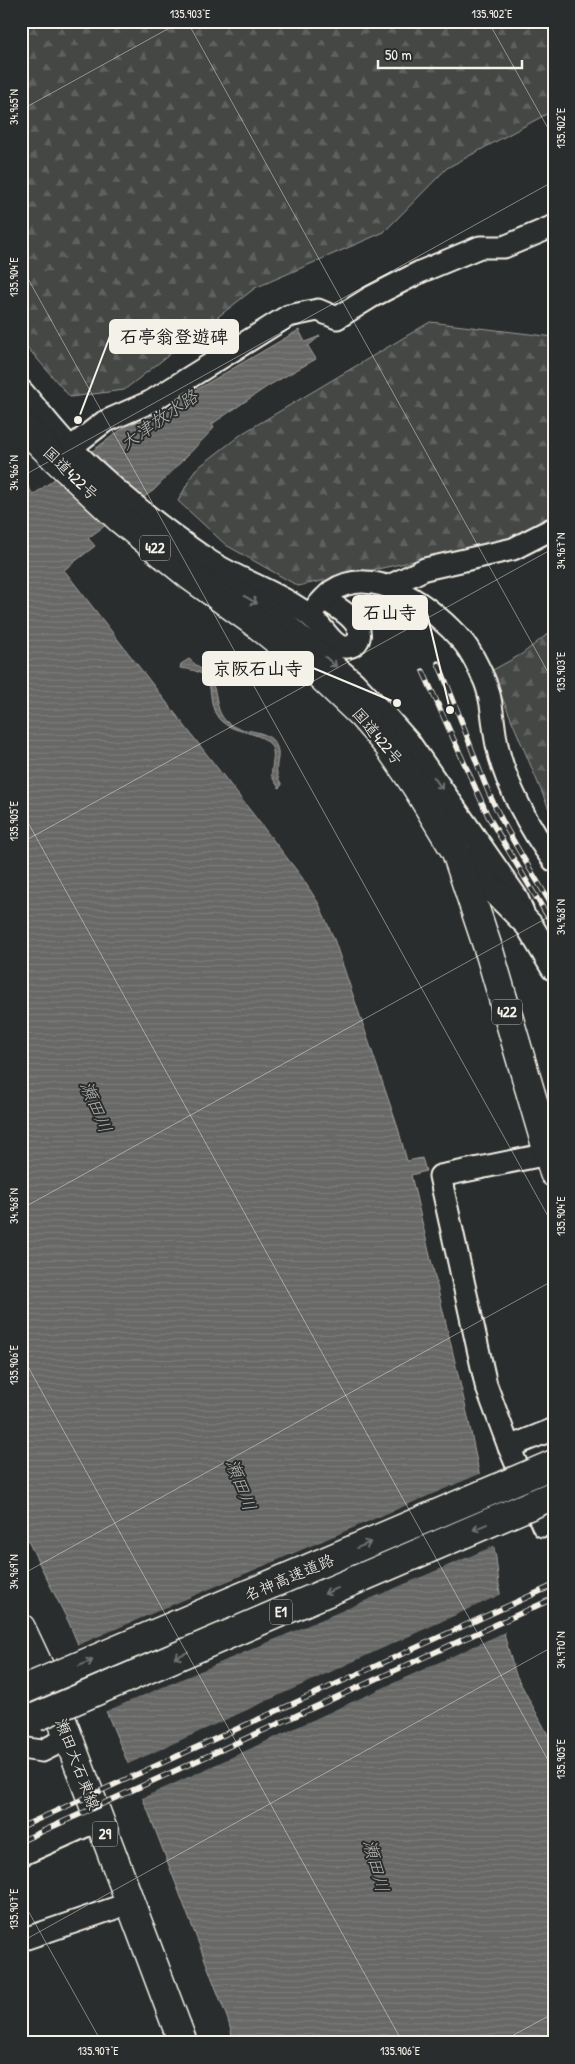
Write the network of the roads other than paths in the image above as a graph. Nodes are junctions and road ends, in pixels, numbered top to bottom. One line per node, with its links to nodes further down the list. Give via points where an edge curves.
1 (554, 226): 4 (street, via 504,247 480,247 420,272 337,318 318,310 288,316 150,402 104,422)
2 (21, 390): 4 (street)
3 (21, 424): 4 (main road, 国道422号 / 422)
4 (62, 457): 8 (street, via 210,562); 9 (main road, 国道422号 / 422, via 120,519 190,576)
5 (554, 528): 6 (street, via 513,549 425,569)
6 (389, 586): 7 (street, via 351,584 333,591); 11 (street, via 433,612 464,643 484,676 501,764 524,815)
7 (324, 599): 8 (street); 8 (street, via 355,623 360,638 356,643 351,647 336,644)
8 (309, 614): 9 (street)
9 (287, 636): 10 (main road, 国道422号 / 422, via 388,745); 12 (street, one-way to 12, via 354,682 409,742 511,889)
10 (456, 852): 12 (street); 14 (main road, 国道422号 / 422, via 490,954)
11 (554, 860)
12 (529, 925): 13 (street)
13 (554, 967)
14 (551, 1164): 16 (street, via 440,1176 486,1385)
15 (554, 1429): 16 (street)
16 (509, 1447): 19 (street, via 543,1526)
17 (554, 1464): 21 (main road, 名神高速道路 / E1, one-way to 17, bridge)
18 (554, 1496): 22 (main road, 名神高速道路 / E1, one-way to 22, bridge)
19 (554, 1522)
20 (25, 1644): 23 (main road, 瀬田大石東線 / 29, via 52,1694)
21 (25, 1689)
22 (36, 1717)
23 (68, 1738): 24 (street, via 42,1752); 25 (main road, 瀬田大石東線 / 29)
24 (21, 1748)
25 (99, 1820): 26 (street); 27 (main road, 瀬田大石東線 / 29)
26 (21, 1855)
27 (130, 1903): 28 (street); 29 (main road, 瀬田大石東線 / 29)
28 (21, 1940)
29 (183, 2043)

